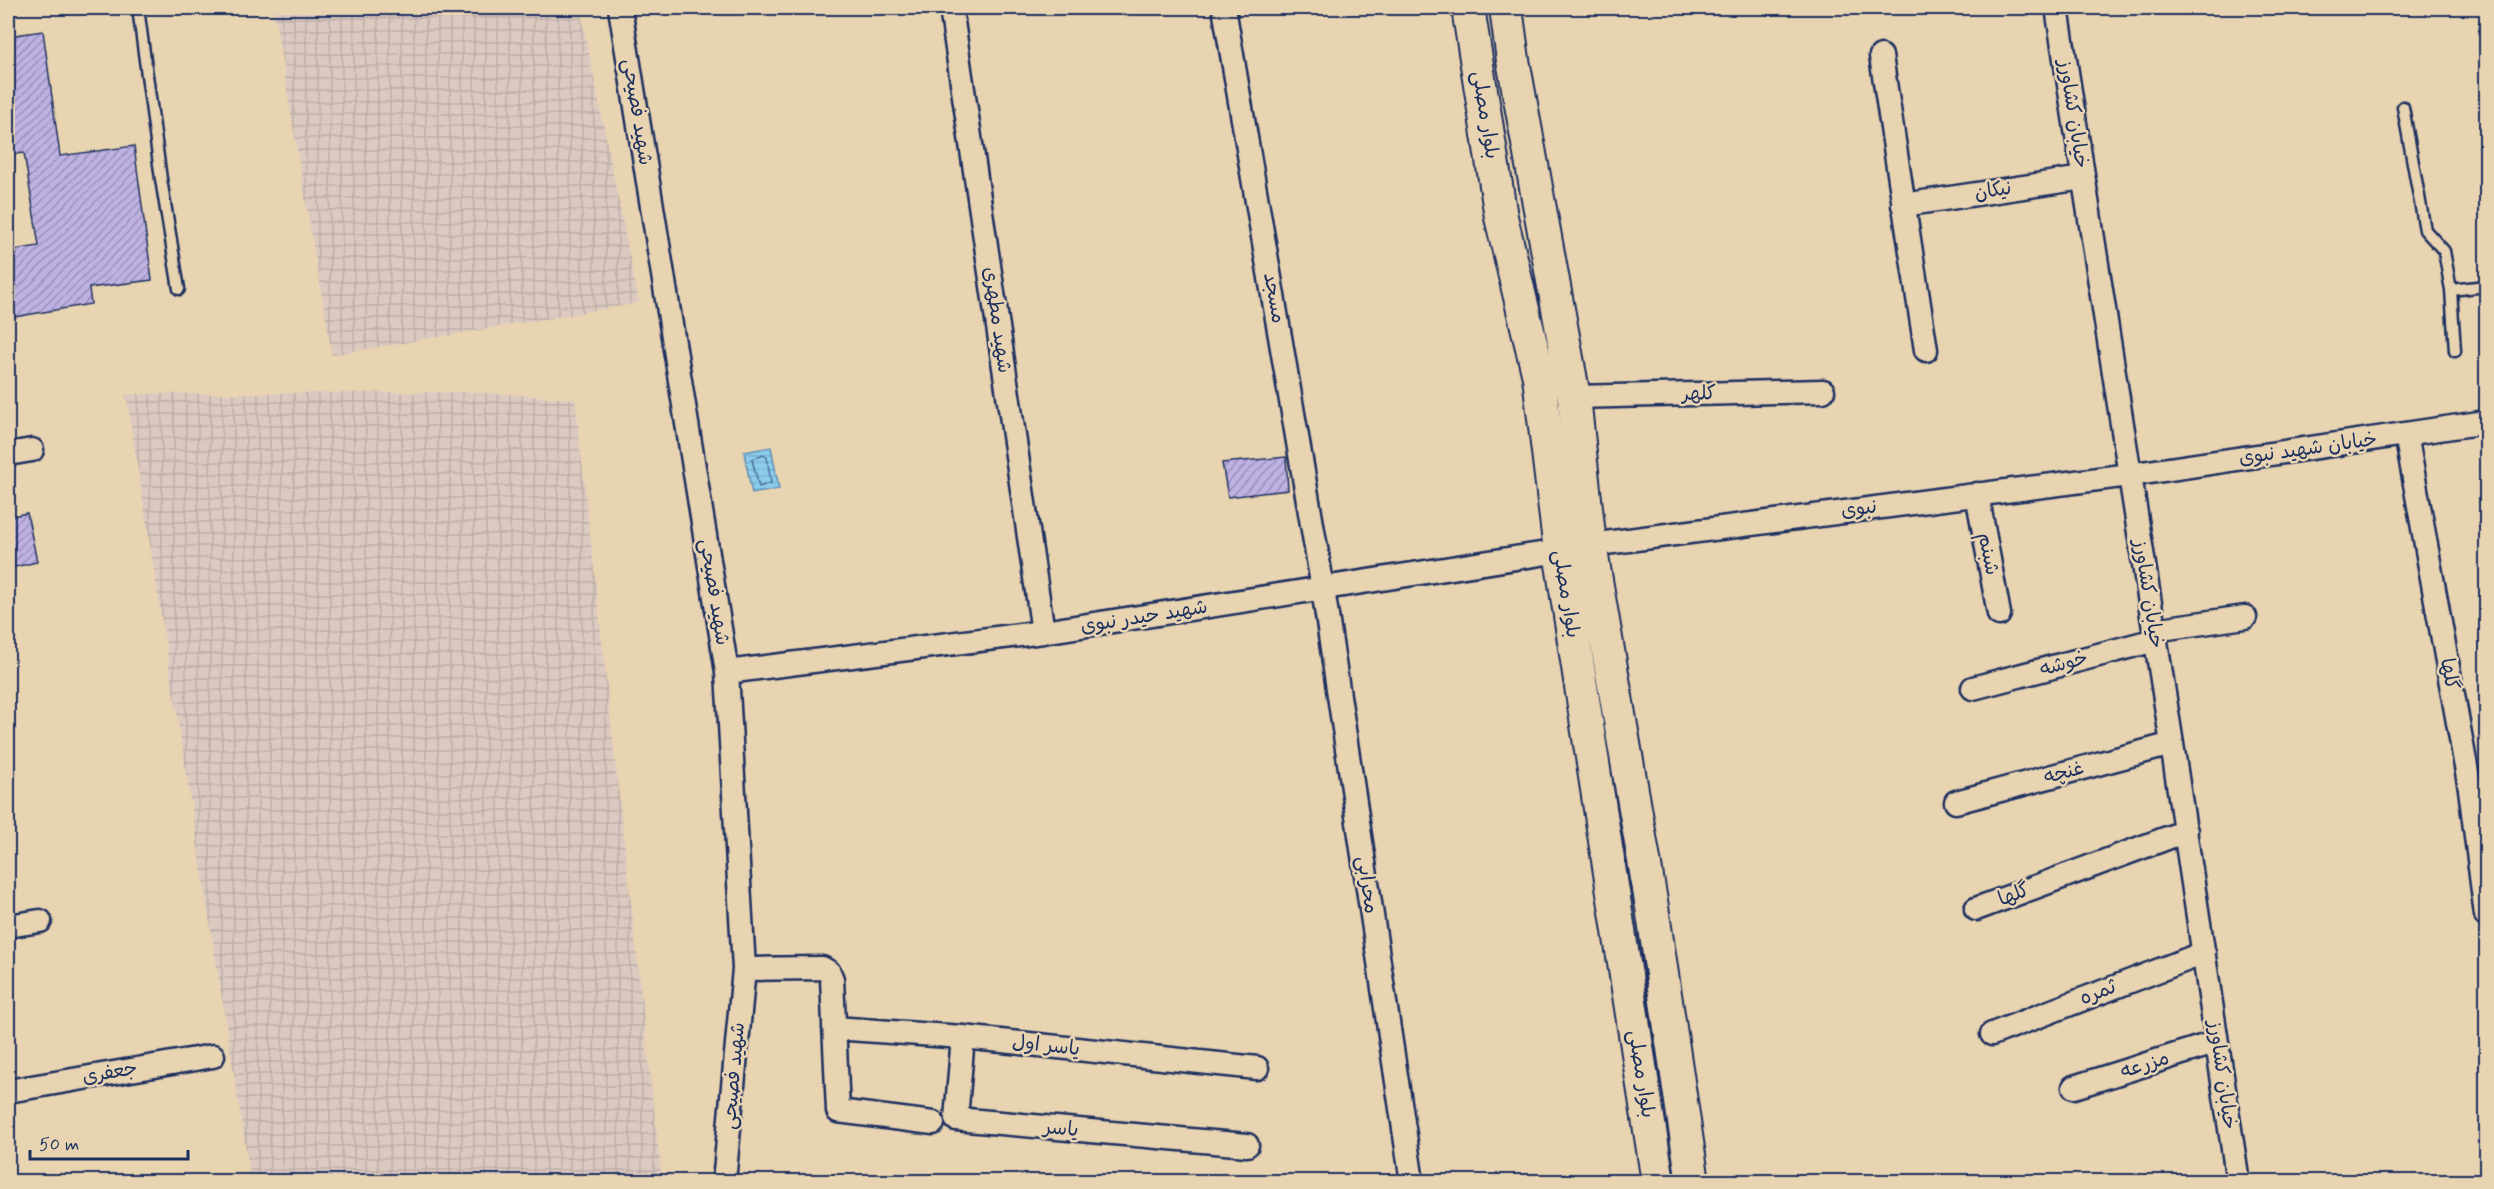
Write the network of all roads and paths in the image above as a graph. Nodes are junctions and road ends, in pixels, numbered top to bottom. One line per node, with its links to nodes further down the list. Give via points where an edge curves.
1 (138, 8): 13 (lane)
2 (620, 8): 32 (street, شهید فصیحی)
3 (951, 8): 30 (street, شهید مطهری)
4 (1224, 8): 27 (street, مسجد)
5 (1468, 8): 26 (main road, بلوار مصلی, via 1501,217 1539,377)
6 (1506, 8): 18 (main road, بلوار مصلی)
7 (2057, 8): 10 (street, خیابان کشاورز)
8 (1881, 56): 11 (street)
9 (2403, 107): 14 (lane, via 2425,230 2444,251)
10 (2083, 178): 11 (street, نیکان); 23 (street, خیابان کشاورز)
11 (1903, 205): 15 (street)
12 (2487, 286): 14 (lane)
13 (179, 289)
14 (2451, 290): 16 (lane)
15 (1926, 350)
16 (2455, 351)
17 (1823, 391): 18 (street, کلهر)
18 (1574, 397): 25 (main road, بلوار مصلی)
19 (2487, 422): 20 (street, خیابان شهید نبوی)
20 (2406, 434): 23 (street, خیابان شهید نبوی); 35 (street, گلها)
21 (32, 450): 22 (street)
22 (8, 454)
23 (2129, 475): 24 (street, نبوی); 31 (street, خیابان کشاورز)
24 (1977, 494): 25 (street, نبوی); 28 (street, شبنم)
25 (1590, 545): 26 (main road); 57 (main road, بلوار مصلی, via 1652,907)
26 (1560, 551): 27 (street, شهید حیدر نبوی); 56 (main road, بلوار مصلی)
27 (1323, 589): 30 (street, شهید حیدر نبوی); 55 (street, محرابی)
28 (1999, 614)
29 (2245, 617): 31 (street, خوشه)
30 (1043, 632): 32 (street, شهید حیدر نبوی)
31 (2155, 635): 33 (street, خوشه); 34 (street, خیابان کشاورز)
32 (726, 672): 43 (street, شهید فصیحی)
33 (1973, 688)
34 (2172, 744): 36 (street, غنچه); 37 (street, خیابان کشاورز)
35 (2478, 788): 39 (street, گلها)
36 (1956, 802)
37 (2186, 831): 38 (street, گلها); 42 (street, خیابان کشاورز)
38 (1977, 909)
39 (2487, 915)
40 (40, 921): 41 (street)
41 (8, 926)
42 (2204, 953): 45 (street, ثمره); 47 (street, خیابان کشاورز)
43 (744, 969): 44 (street, via 822,968 829,972); 54 (street, شهید فصیحی)
44 (834, 1028): 46 (street, یاسر اول); 52 (street, via 838,1111)
45 (1992, 1034)
46 (963, 1037): 49 (street, یاسر اول); 53 (street, یاسر, via 956,1119)
47 (2217, 1042): 50 (street, مزرعه); 58 (street, خیابان کشاورز)
48 (213, 1056): 51 (street, جعفری)
49 (1257, 1068)
50 (2074, 1087)
51 (8, 1091)
52 (933, 1123)
53 (1247, 1145)
54 (724, 1182)
55 (1412, 1182)
56 (1658, 1182)
57 (1693, 1182)
58 (2238, 1182)

